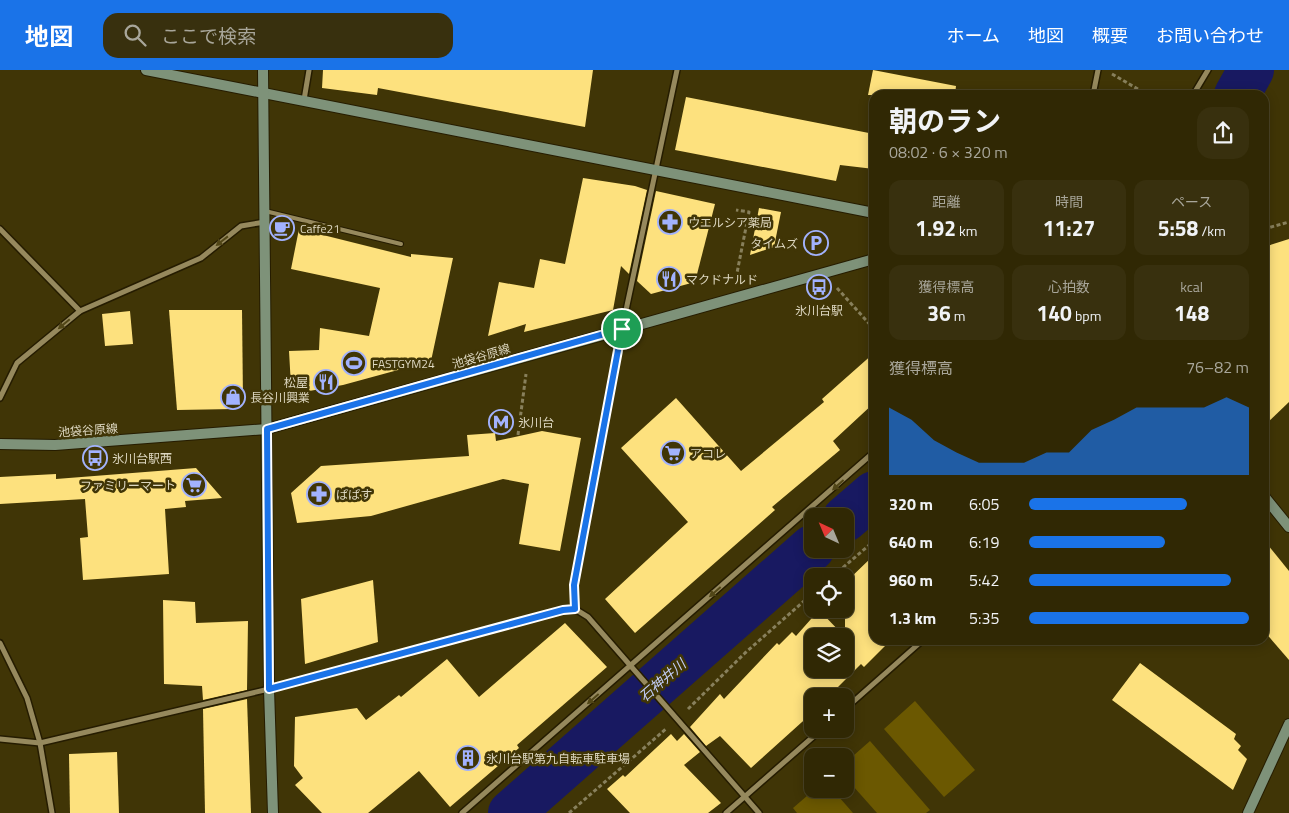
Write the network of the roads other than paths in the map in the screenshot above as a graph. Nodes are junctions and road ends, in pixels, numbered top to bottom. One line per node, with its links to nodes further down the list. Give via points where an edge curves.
1 (146, 70): 9 (street)
2 (263, 70): 9 (street)
3 (309, 70): 10 (street)
4 (677, 70): 11 (street)
5 (1098, 70): 7 (street)
6 (1208, 70): 8 (street)
7 (1094, 90)
8 (1196, 90)
9 (264, 93): 10 (street); 13 (street)
10 (304, 100): 11 (street)
11 (656, 171): 12 (street); 18 (street)
12 (869, 212)
13 (266, 217): 15 (lane); 17 (street, one-way to 17, via 241,226 201,258); 20 (street)
14 (0, 229): 17 (street)
15 (401, 244)
16 (869, 260): 18 (street, 池袋谷原線)
17 (80, 311): 19 (street, one-way to 19, via 17,364)
18 (622, 329): 20 (street, 池袋谷原線); 25 (street, via 574,585)
19 (0, 398)
20 (267, 429): 21 (street, 池袋谷原線, via 55,445); 29 (street)
21 (0, 444)
22 (869, 456): 28 (street, one-way to 28)
23 (1269, 502): 24 (street)
24 (1289, 527)
25 (575, 609): 28 (street, via 588,617); 29 (street)
26 (0, 643): 34 (street, via 27,698)
27 (917, 645): 30 (street)
28 (631, 668): 35 (street); 38 (street, one-way to 38)
29 (269, 689): 34 (street); 37 (street)
30 (854, 701)
31 (1289, 724): 41 (street)
32 (812, 738): 35 (street)
33 (0, 739): 34 (street)
34 (40, 743): 36 (street)
35 (745, 797): 39 (street); 40 (street)
36 (52, 813)
37 (273, 813)
38 (462, 813)
39 (726, 813)
40 (759, 813)
41 (1248, 813)

